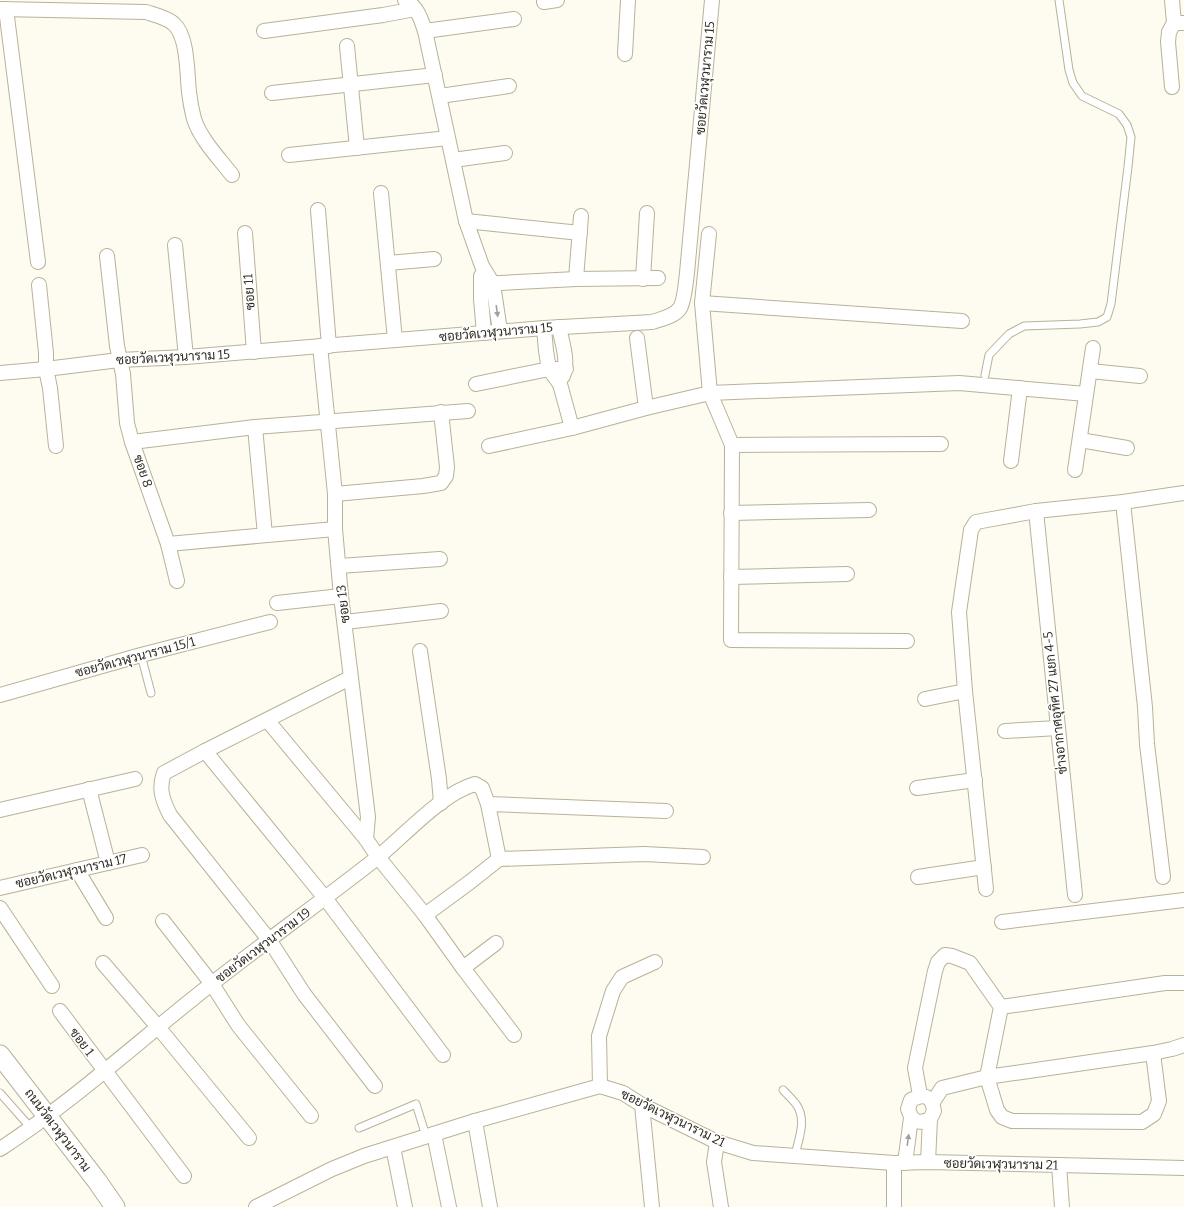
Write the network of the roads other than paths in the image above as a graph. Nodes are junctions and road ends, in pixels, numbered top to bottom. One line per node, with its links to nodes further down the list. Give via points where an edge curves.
1 (628, 0): 12 (street)
2 (712, 0): 45 (street, ซอยวัดเวฬุวนาราม 15, via 688,262 680,308 669,317 652,322)
3 (1059, 0): 61 (lane, via 1073,83 1082,96 1119,114 1127,125 1131,137 1111,304 1106,317 1098,322 1024,326 1009,334 989,355)
4 (1172, 0): 8 (street)
5 (410, 4): 9 (street, via 383,16); 10 (street, via 420,15)
6 (3, 9): 24 (street, via 146,12 174,24 181,35 195,120 202,137); 36 (street)
7 (514, 20): 10 (street)
8 (1179, 23): 16 (street, via 1169,32)
9 (264, 31)
10 (425, 32): 13 (street)
11 (347, 46): 14 (street)
12 (625, 54)
13 (435, 74): 14 (street); 18 (street)
14 (351, 84): 17 (street); 20 (street)
15 (509, 86): 18 (street)
16 (1172, 87)
17 (272, 93)
18 (440, 96): 19 (street)
19 (448, 138): 20 (street); 23 (street)
20 (357, 148): 22 (street)
21 (505, 153): 23 (street)
22 (289, 155)
23 (453, 160): 29 (street)
24 (232, 175)
25 (381, 193): 37 (street)
26 (318, 210): 51 (street, ซอย 13)
27 (647, 213): 38 (street)
28 (581, 216): 31 (street)
29 (466, 221): 31 (street); 41 (street)
30 (245, 233): 53 (street, ซอย 11)
31 (580, 233): 40 (street)
32 (709, 234): 43 (street)
33 (175, 245): 54 (street)
34 (107, 256): 55 (street, ซอย 8)
35 (434, 259): 37 (street)
36 (38, 262)
37 (388, 263): 50 (street)
38 (643, 278): 39 (street); 40 (street)
39 (658, 278)
40 (576, 279): 41 (street)
41 (487, 284): 47 (street, one-way to 47); 48 (street)
42 (39, 285): 56 (street)
43 (702, 303): 44 (street); 66 (street)
44 (962, 321)
45 (559, 327): 46 (street, ซอยวัดเวฬุวนาราม 15); 58 (street)
46 (544, 328): 47 (street, ซอยวัดเวฬุวนาราม 15); 57 (street)
47 (500, 331): 48 (street, ซอยวัดเวฬุวนาราม 15)
48 (484, 333): 50 (street, ซอยวัดเวฬุวนาราม 15)
49 (637, 338): 68 (street)
50 (395, 340): 51 (street, ซอยวัดเวฬุวนาราม 15)
51 (325, 346): 53 (street, ซอยวัดเวฬุวนาราม 15); 71 (street, ซอย 13)
52 (1093, 348): 59 (street)
53 (254, 352): 54 (street, ซอยวัดเวฬุวนาราม 15)
54 (186, 357): 55 (street, ซอยวัดเวฬุวนาราม 15)
55 (119, 360): 56 (street, ซอยวัดเวฬุวนาราม 15); 75 (street, ซอย 8)
56 (46, 369): 60 (street, ซอยวัดเวฬุวนาราม 15); 78 (street)
57 (550, 369): 58 (street); 63 (street); 64 (street)
58 (566, 369): 64 (street)
59 (1090, 371): 62 (street); 67 (street)
60 (0, 373)
61 (985, 375)
62 (1140, 376)
63 (476, 384)
64 (560, 384): 73 (street)
65 (1020, 388): 66 (street, via 959,383); 67 (street); 81 (street)
66 (710, 393): 68 (street); 77 (street)
67 (1086, 394): 74 (street)
68 (646, 408): 73 (street)
69 (468, 411): 70 (street)
70 (441, 412): 71 (street); 84 (street, via 448,467 441,483)
71 (327, 421): 72 (street); 84 (street, ซอย 13)
72 (255, 427): 75 (street); 90 (street)
73 (572, 428): 79 (street)
74 (1080, 440): 80 (street); 82 (street)
75 (132, 442): 91 (street, ซอย 8)
76 (940, 444): 77 (street)
77 (732, 445): 88 (street)
78 (56, 446)
79 (489, 446)
80 (1127, 448)
81 (1011, 461)
82 (1075, 470)
83 (1184, 493): 85 (street)
84 (335, 494): 89 (street, ซอย 13)
85 (1123, 502): 87 (street); 131 (street)
86 (869, 510): 88 (street)
87 (1036, 511): 106 (street, via 976,522 970,530 959,612); 111 (street, ช่างอากาศอุทิศ 27 แยก 4-5)
88 (732, 513): 95 (street)
89 (335, 529): 90 (street); 93 (street, ซอย 13)
90 (265, 535): 91 (street)
91 (168, 544): 96 (street, ซอย 8)
92 (440, 560): 93 (street)
93 (339, 566): 97 (street, ซอย 13)
94 (847, 574): 95 (street)
95 (731, 577): 102 (street, via 731,640)
96 (176, 581)
97 (341, 596): 98 (street); 101 (street, ซอย 13)
98 (277, 603)
99 (441, 611): 101 (street)
100 (270, 622): 104 (street, ซอยวัดเวฬุวนาราม 15/1)
101 (345, 622): 105 (street, ซอย 13)
102 (907, 641)
103 (420, 651): 118 (street)
104 (141, 655): 107 (lane); 108 (street, ซอยวัดเวฬุวนาราม 15/1)
105 (350, 678): 110 (street); 122 (street, ซอย 13, via 368,817)
106 (965, 691): 109 (street); 115 (street)
107 (151, 693)
108 (0, 695)
109 (925, 699)
110 (268, 720): 113 (street); 122 (street)
111 (1058, 728): 112 (street); 134 (street, ช่างอากาศอุทิศ 27 แยก 4-5)
112 (1005, 731)
113 (205, 751): 135 (street); 142 (street, via 164,773 161,782 162,798 170,815)
114 (135, 779): 117 (street)
115 (975, 780): 116 (street); 128 (street)
116 (916, 788)
117 (90, 789): 120 (street); 127 (street)
118 (441, 802): 119 (street, ซอยวัดเวฬุวนาราม 19, via 466,786 475,784 482,788); 124 (street, ซอยวัดเวฬุวนาราม 19)
119 (488, 804): 121 (street); 126 (street)
120 (0, 810)
121 (666, 811)
122 (366, 839): 124 (street)
123 (142, 855): 127 (street, ซอยวัดเวฬุวนาราม 17)
124 (378, 857): 135 (street, ซอยวัดเวฬุวนาราม 19); 138 (street)
125 (704, 857): 126 (street, via 644,854)
126 (499, 859): 138 (street)
127 (108, 863): 129 (street, ซอยวัดเวฬุวนาราม 17)
128 (984, 868): 130 (street); 133 (street)
129 (77, 870): 132 (street, ซอยวัดเวฬุวนาราม 17); 139 (street)
130 (918, 877)
131 (1163, 877)
132 (0, 888)
133 (986, 888)
134 (1075, 895)
135 (325, 898): 142 (street, ซอยวัดเวฬุวนาราม 19); 157 (street)
136 (1184, 900): 141 (street)
137 (0, 908): 149 (street)
138 (425, 915): 146 (street)
139 (106, 918)
140 (163, 921): 148 (street)
141 (1002, 922)
142 (270, 941): 148 (street, ซอยวัดเวฬุวนาราม 19); 160 (street, via 304,994)
143 (496, 943): 146 (street)
144 (655, 962): 161 (street, via 622,977 613,991 599,1036)
145 (103, 963): 152 (street)
146 (463, 968): 153 (street)
147 (1184, 983): 150 (street, via 1166,983)
148 (212, 984): 152 (street, ซอยวัดเวฬุวนาราม 19); 168 (street, via 238,1025)
149 (52, 986)
150 (1001, 1006): 159 (street); 164 (street, via 970,963 945,955 938,962 934,971 915,1068)
151 (60, 1012): 158 (street, ซอย 1)
152 (158, 1027): 158 (street, ซอยวัดเวฬุวนาราม 19); 175 (street)
153 (514, 1035)
154 (1184, 1045): 155 (street)
155 (1153, 1053): 159 (street); 159 (street, via 1159,1101 1154,1114 1142,1122 1012,1121 1002,1117 996,1110)
156 (0, 1055): 167 (street, ถนนวัดเวฬุวนาราม)
157 (443, 1055)
158 (105, 1072): 167 (street, ซอยวัดเวฬุวนาราม 19); 184 (street, ซอย 1)
159 (987, 1077): 165 (street, via 942,1088)
160 (375, 1086)
161 (600, 1086): 166 (street, ซอยวัดเวฬุวนาราม 21, via 623,1093); 171 (street)
162 (783, 1090): 179 (lane, via 796,1104 802,1116)
163 (0, 1093): 172 (lane)
164 (920, 1095): 165 (street, via 928,1097); 169 (street, via 911,1100 908,1109)
165 (933, 1102): 170 (street, via 934,1112)
166 (642, 1105): 176 (street, ซอยวัดเวฬุวนาราม 21); 190 (street)
167 (47, 1115): 172 (street, ซอยวัดเวฬุวนาราม 19); 185 (street, ถนนวัดเวฬุวนาราม)
168 (311, 1116)
169 (911, 1118): 170 (street, via 924,1122); 181 (street, one-way to 169)
170 (930, 1119): 180 (street)
171 (475, 1121): 174 (street); 189 (street)
172 (31, 1128): 178 (street, ซอยวัดเวฬุวนาราม 19)
173 (359, 1128): 174 (lane, via 416,1104)
174 (430, 1135): 177 (street); 188 (street)
175 (249, 1138)
176 (716, 1142): 179 (street, ซอยวัดเวฬุวนาราม 21, via 752,1153); 191 (street, via 714,1162)
177 (393, 1147): 186 (street, via 332,1169); 187 (street)
178 (0, 1149)
179 (795, 1155): 181 (street, ซอยวัดเวฬุวนาราม 21)
180 (928, 1162): 181 (street, ซอยวัดเวฬุวนาราม 21); 182 (street, ซอยวัดเวฬุวนาราม 21)
181 (899, 1163): 192 (street)
182 (1059, 1165): 183 (street, ซอยวัดเวฬุวนาราม 21); 193 (street)
183 (1184, 1168)
184 (184, 1176)
185 (115, 1207)
186 (256, 1207)
187 (405, 1207)
188 (449, 1207)
189 (490, 1207)
190 (652, 1207)
191 (721, 1207)
192 (894, 1207)
193 (1062, 1207)

